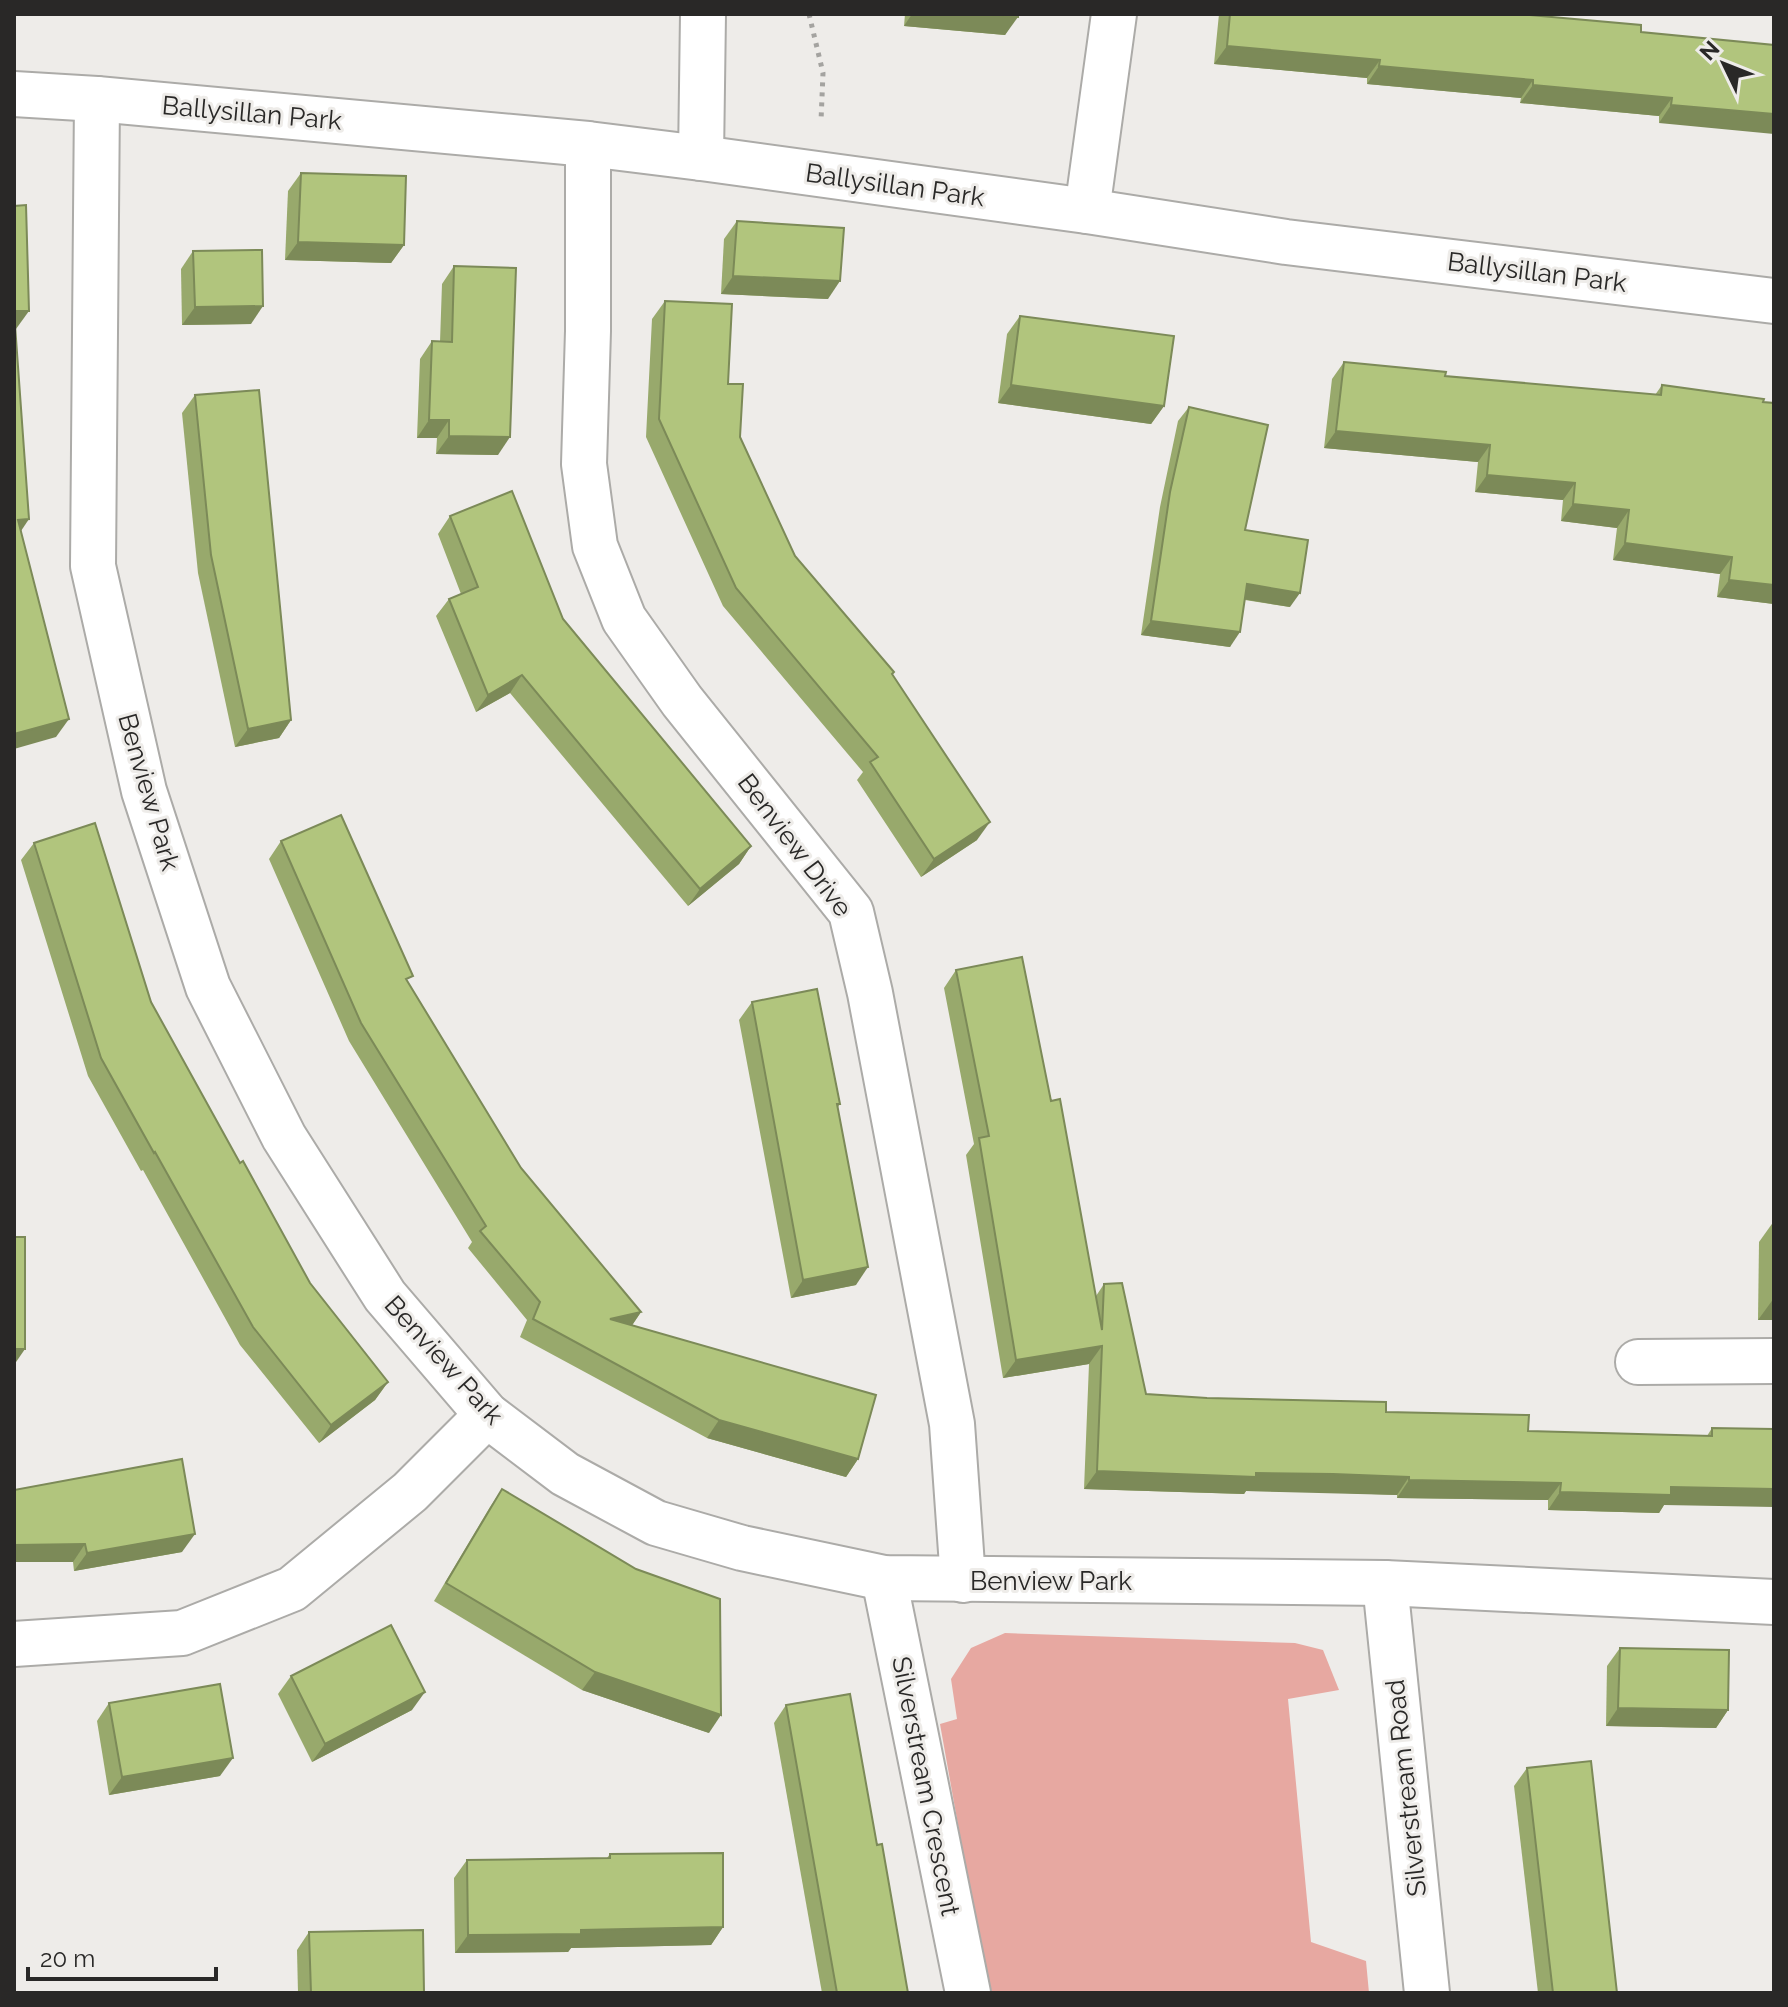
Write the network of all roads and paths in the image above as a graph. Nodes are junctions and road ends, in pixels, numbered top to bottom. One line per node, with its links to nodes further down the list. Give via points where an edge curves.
1 (703, 14): 7 (street)
2 (809, 14): 8 (path, via 823,73)
3 (1114, 14): 9 (street)
4 (14, 94): 5 (street, Ballysillan Park)
5 (97, 99): 6 (street, Ballysillan Park); 13 (street, Benview Park, via 93,566 144,791 208,987 284,1137 385,1296)
6 (588, 144): 7 (street, Ballysillan Park); 15 (street, Benview Drive, via 584,464 595,546 624,619 665,678 851,912 952,1424)
7 (701, 158): 8 (street, Ballysillan Park)
8 (819, 174): 9 (street, Ballysillan Park)
9 (1087, 211): 10 (street, Ballysillan Park, via 1286,242)
10 (1774, 301)
11 (1774, 1361): 12 (street)
12 (1638, 1362)
13 (487, 1415): 14 (street, Benview Park, via 565,1474 656,1523 742,1548); 18 (street, via 410,1492 292,1589 182,1633)
14 (884, 1578): 15 (street, Benview Park); 19 (street, Silverstream Crescent)
15 (963, 1580): 16 (street, Benview Park)
16 (1385, 1583): 17 (street, Benview Park); 20 (street, Silverstream Road)
17 (1774, 1602)
18 (14, 1644)
19 (968, 1993)
20 (1427, 1993)

